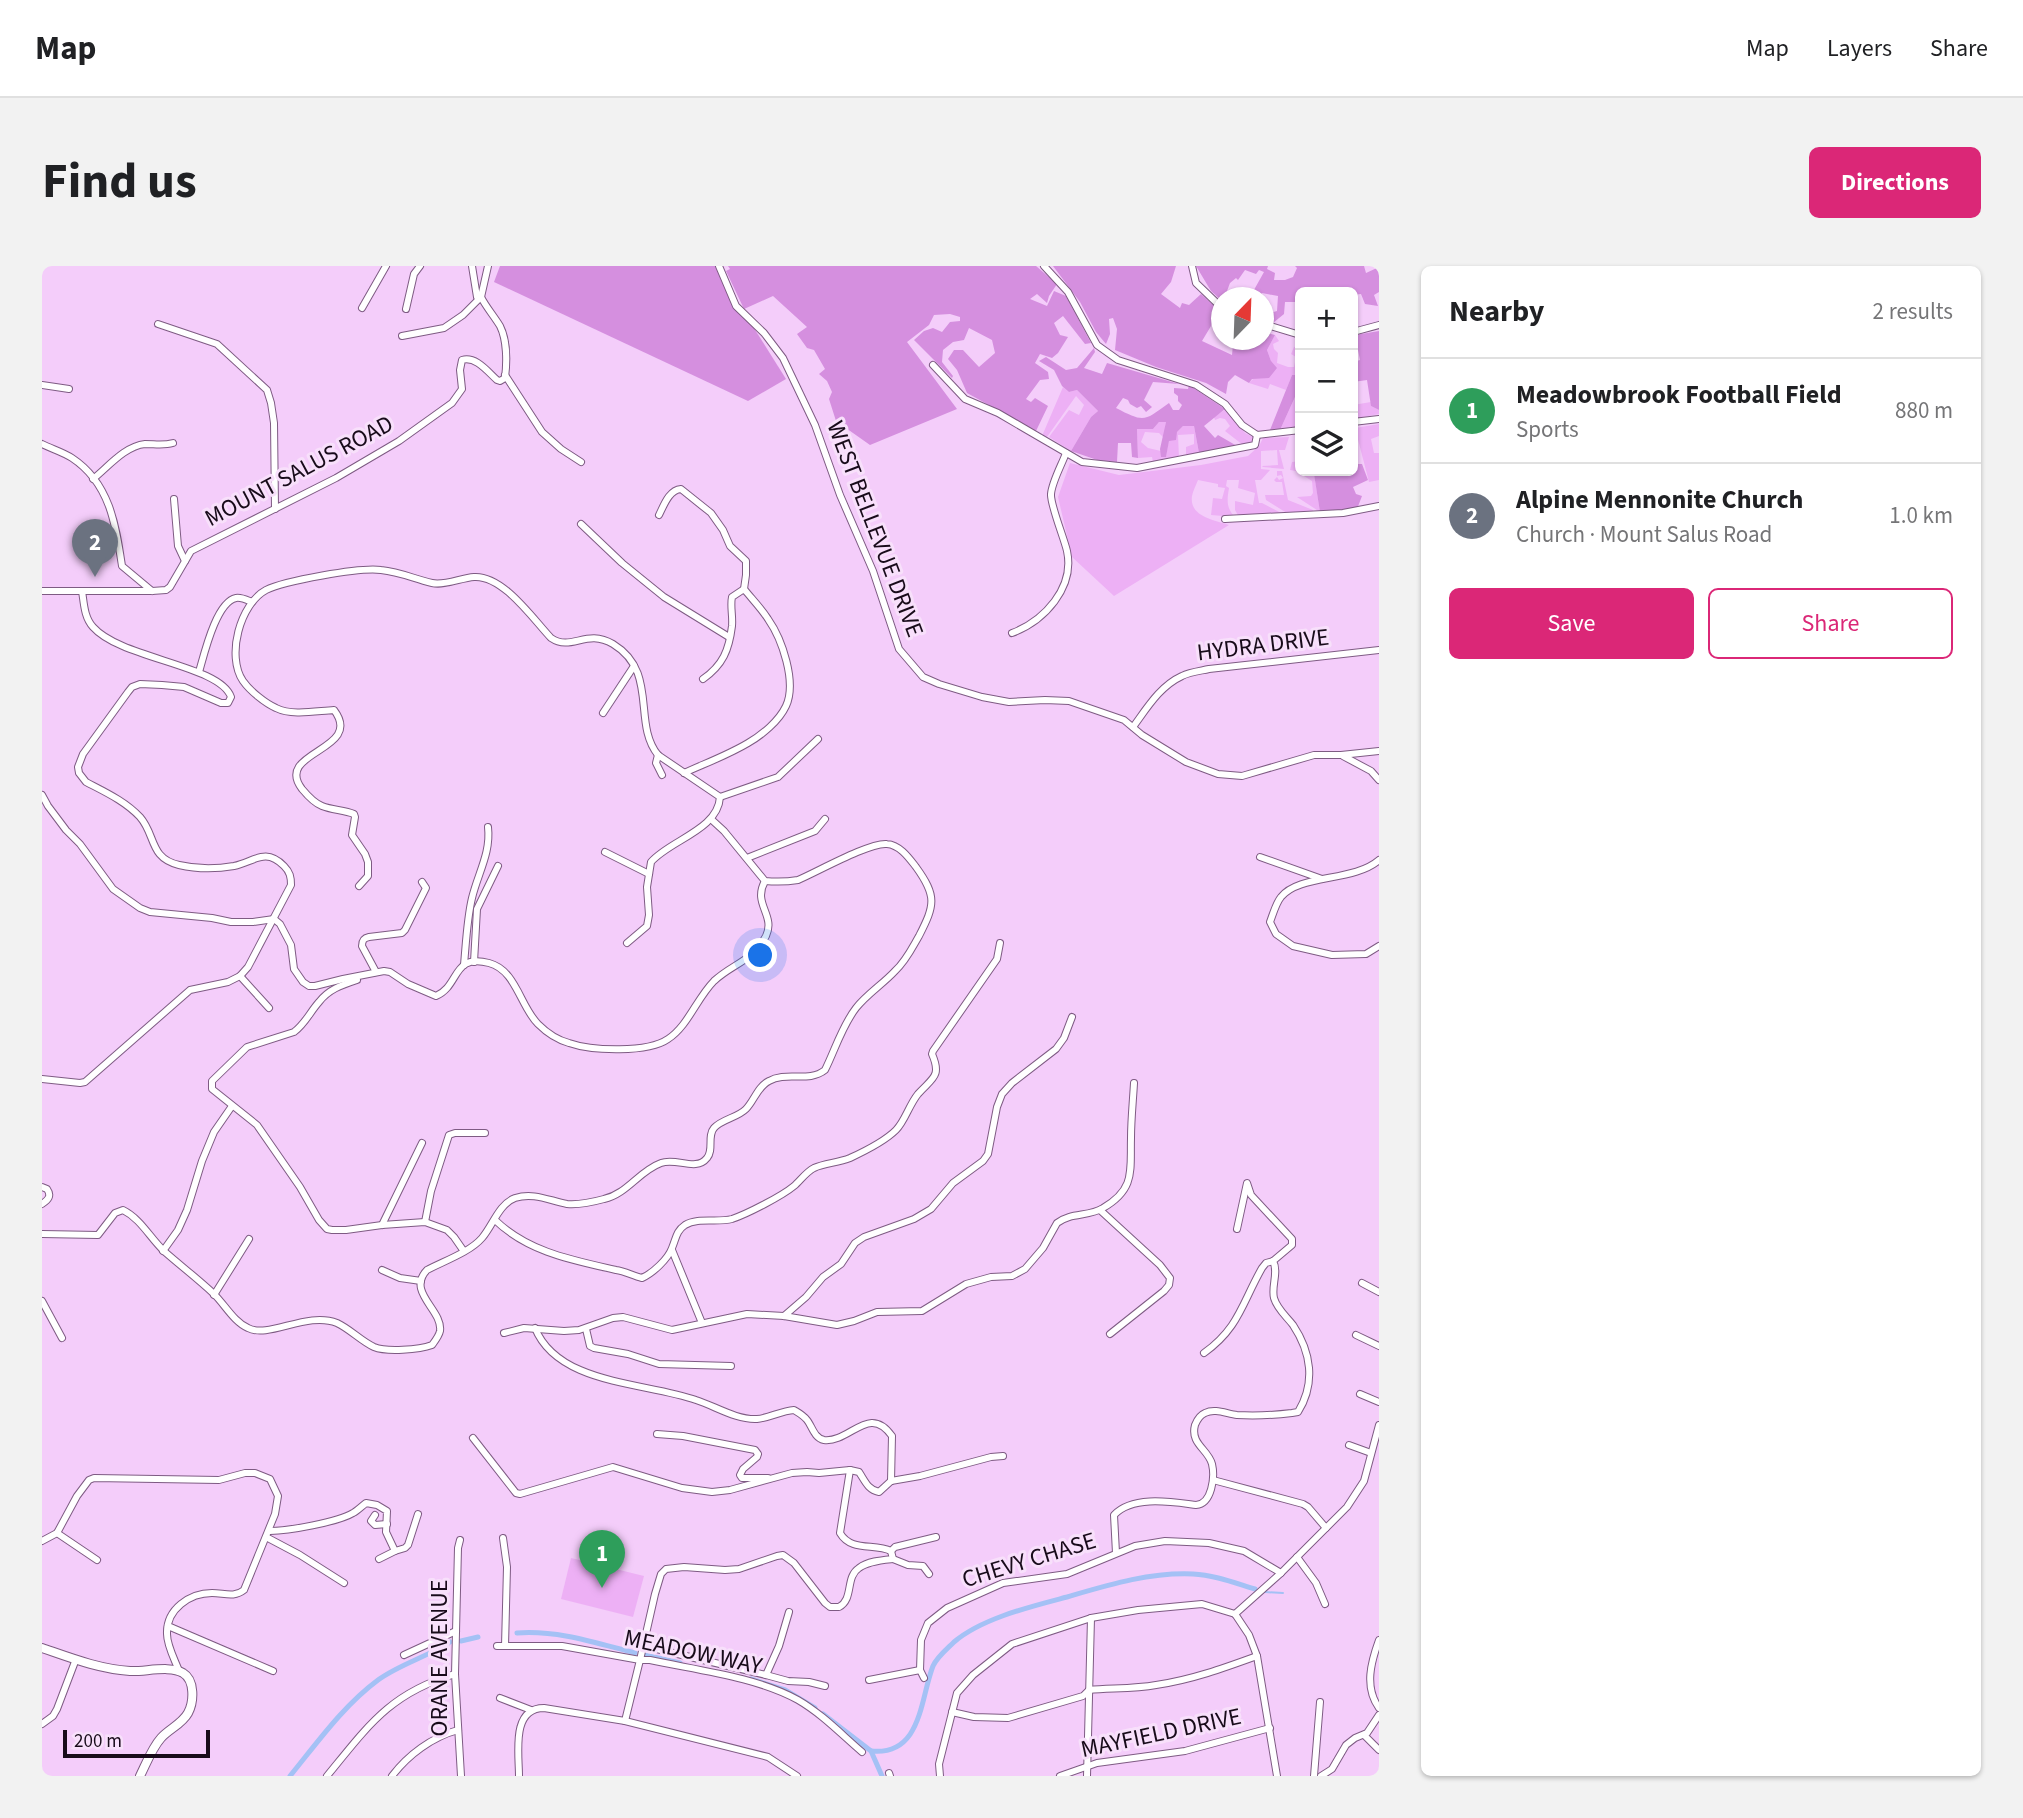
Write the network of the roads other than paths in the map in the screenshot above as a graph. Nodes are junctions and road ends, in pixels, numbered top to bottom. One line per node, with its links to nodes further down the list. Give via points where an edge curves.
1 (386, 266): 10 (street)
2 (420, 266): 11 (street)
3 (472, 266): 9 (street)
4 (488, 266): 9 (street)
5 (719, 266): 50 (street, WEST BELLEVUE DRIVE, via 736,306 783,358 815,425 899,649 923,677 1009,702 1069,701)
6 (1044, 266): 25 (street, via 1068,292 1097,345 1118,360 1196,385 1225,404)
7 (1192, 266): 8 (street, via 1196,283)
8 (1211, 297)
9 (479, 298): 17 (street, via 444,328); 19 (street, via 504,337)
10 (362, 308)
11 (406, 309)
12 (158, 324): 33 (street, via 217,344 267,390 274,423)
13 (1379, 325): 15 (street)
14 (1274, 327): 16 (street)
15 (1358, 331)
16 (1295, 333)
17 (402, 336)
18 (933, 366): 28 (street, via 965,399)
19 (505, 375): 29 (street, via 542,432); 33 (street, MOUNT SALUS ROAD, via 497,380 478,362 462,360 462,389 452,403 399,441)
20 (42, 385): 21 (street)
21 (69, 389)
22 (1379, 419): 23 (street)
23 (1358, 421)
24 (1295, 431): 25 (street)
25 (1257, 435): 28 (street, via 1255,444 1137,468 1082,462)
26 (173, 443): 30 (street, via 132,449)
27 (42, 444): 30 (street, via 71,457)
28 (1066, 453): 43 (street, via 1051,495 1068,554 1066,575 1046,613)
29 (581, 462)
30 (93, 479): 41 (street, via 115,521 122,566)
31 (174, 499): 37 (street, via 178,547)
32 (1379, 506): 35 (street, via 1343,513)
33 (275, 509): 37 (street, MOUNT SALUS ROAD, via 191,551)
34 (659, 515): 38 (street, via 677,489 711,513 730,546 746,561)
35 (1225, 519)
36 (581, 524): 44 (street, via 664,597)
37 (185, 561): 41 (street, MOUNT SALUS ROAD, via 170,587)
38 (744, 589): 44 (street, via 732,597); 55 (street, via 769,620 785,655 790,689 787,704 771,726 750,742)
39 (42, 591): 40 (street)
40 (82, 591): 41 (street); 47 (street, via 86,616 104,636 137,653)
41 (152, 591)
42 (252, 602): 46 (street, via 264,591 285,583 346,572 377,569 435,584 488,578 557,642 603,639); 47 (street, via 239,597 228,603 219,615); 72 (street, via 236,638 242,680 276,708 334,710 341,719 335,740 303,760 298,782 321,806 354,814 352,835 368,862 368,876)
43 (1012, 633)
44 (729, 637): 48 (street, via 717,670)
45 (1379, 650): 50 (street, HYDRA DRIVE, via 1209,668 1184,675 1168,684)
46 (634, 666): 49 (street); 53 (street, via 650,746)
47 (199, 672): 73 (street, via 229,692 228,703 184,687 136,685 83,754 79,773 142,819 155,850 178,865 234,866 262,856 279,862 289,871 291,885)
48 (703, 679)
49 (603, 713)
50 (1133, 727): 54 (street, WEST BELLEVUE DRIVE, via 1186,762 1217,774 1242,776 1314,755)
51 (818, 739): 59 (street, via 778,778)
52 (1379, 751): 54 (street, WEST BELLEVUE DRIVE)
53 (658, 755): 55 (street); 56 (street, via 656,763)
54 (1341, 755): 57 (street)
55 (684, 773): 59 (street)
56 (662, 775)
57 (1379, 780)
58 (42, 794): 73 (street, via 113,889 140,908 231,922)
59 (720, 797): 61 (street)
60 (825, 819): 65 (street, via 815,831)
61 (712, 820): 65 (street); 68 (street, via 655,858)
62 (488, 827): 78 (street)
63 (605, 852): 68 (street)
64 (1260, 857): 69 (street)
65 (747, 858): 71 (street)
66 (1379, 860): 69 (street)
67 (498, 866): 77 (street, via 477,909)
68 (649, 874): 74 (street, via 647,926)
69 (1324, 879): 76 (street, via 1297,886 1279,898 1270,922 1276,934 1293,946 1332,955 1366,954)
70 (422, 881): 79 (street, via 426,888 405,930 362,942)
71 (765, 881): 77 (street, via 760,888 769,926 764,939 741,964 721,975 677,1031 656,1046 570,1044 536,1022 512,980 498,966); 92 (street, via 798,880 872,846 890,844 904,853 926,881 932,909 906,960 849,1017 825,1070 819,1075 766,1082 745,1110 714,1128 706,1159 695,1165 673,1160 658,1164 619,1194 598,1201 569,1204 542,1196 513,1199)
72 (359, 886)
73 (274, 919): 80 (street, via 291,945 293,969 309,986); 81 (street)
74 (627, 943)
75 (1000, 943): 99 (street, via 998,959 933,1051 934,1079 916,1096 897,1130 849,1158 812,1169 792,1188 734,1218 686,1225 678,1231)
76 (1379, 946)
77 (474, 962): 78 (street)
78 (464, 965): 79 (street, via 449,987 436,996 390,972)
79 (376, 972): 80 (street)
80 (366, 975): 86 (street, via 328,992 294,1032 247,1047 212,1081 212,1089)
81 (240, 976): 82 (street); 84 (street, via 190,990 85,1082)
82 (268, 1007)
83 (1072, 1017): 108 (street, via 1056,1049 1002,1094 983,1161 953,1183 931,1209 855,1243 841,1264)
84 (42, 1079)
85 (1134, 1083): 91 (street, via 1132,1169 1122,1192)
86 (232, 1106): 94 (street, via 257,1125 327,1229); 100 (street, via 214,1132 187,1210)
87 (485, 1133): 93 (street, via 449,1135)
88 (422, 1143): 94 (street)
89 (42, 1187): 90 (street, via 50,1196)
90 (42, 1204)
91 (1100, 1210): 108 (street, via 1062,1219 1026,1269 965,1284 922,1311 877,1312 837,1325); 113 (street, via 1170,1278 1164,1291)
92 (495, 1220): 98 (street, via 475,1245); 99 (street, via 557,1256 642,1278)
93 (425, 1222): 94 (street); 98 (street, via 447,1230)
94 (382, 1225)
95 (1237, 1228): 101 (street, via 1247,1184 1251,1195 1292,1239 1292,1245)
96 (42, 1234): 100 (street, via 98,1235 115,1213 123,1210)
97 (249, 1239): 106 (street)
98 (463, 1250): 103 (street, via 427,1270)
99 (672, 1250): 109 (street)
100 (163, 1251): 106 (street)
101 (1273, 1261): 117 (street, via 1262,1268 1229,1331); 129 (street, via 1274,1298 1301,1337 1310,1365 1309,1380 1298,1412 1237,1415 1214,1411 1199,1417 1195,1441 1212,1463)
102 (382, 1270): 103 (street)
103 (421, 1281): 106 (street, via 440,1330 432,1345 414,1349 381,1349 339,1324 319,1319 251,1330)
104 (1362, 1283): 105 (street)
105 (1379, 1292)
106 (214, 1295)
107 (42, 1301): 115 (street)
108 (784, 1316): 109 (street, via 747,1314)
109 (702, 1323): 111 (street, via 672,1330 622,1317)
110 (535, 1328): 111 (street); 112 (street); 130 (street, via 552,1354 598,1377 695,1399 748,1418 794,1410 825,1440 871,1422 883,1425 892,1436)
111 (586, 1329): 118 (street, via 594,1349 659,1364)
112 (504, 1333)
113 (1110, 1334)
114 (1356, 1335): 116 (street)
115 (62, 1338)
116 (1379, 1346)
117 (1204, 1353)
118 (731, 1366)
119 (1360, 1394): 120 (street)
120 (1379, 1402)
121 (1379, 1425): 125 (street)
122 (657, 1434): 128 (street, via 754,1450 757,1457 743,1469 742,1478)
123 (473, 1438): 128 (street, via 520,1494 613,1467 699,1491 730,1490)
124 (1349, 1445): 125 (street)
125 (1371, 1453): 134 (street, via 1364,1481)
126 (1003, 1456): 130 (street)
127 (850, 1470): 128 (street); 130 (street, via 859,1472 874,1491); 142 (street, via 842,1538)
128 (774, 1478)
129 (1213, 1480): 134 (street, via 1303,1504); 143 (street, via 1202,1504 1153,1501 1116,1512)
130 (891, 1481)
131 (418, 1514): 141 (street, via 408,1545)
132 (374, 1515): 133 (street, via 371,1521 375,1525)
133 (387, 1524): 136 (street, via 387,1511 366,1503 352,1514); 141 (street)
134 (1326, 1528): 144 (street)
135 (57, 1533): 136 (street, via 77,1496 94,1478 219,1480 256,1473 274,1484 278,1496); 140 (street); 147 (street)
136 (268, 1534): 150 (street); 155 (street, via 244,1590 186,1600)
137 (936, 1537): 142 (street)
138 (503, 1538): 159 (street)
139 (460, 1540): 156 (street, ORANE AVENUE)
140 (42, 1541)
141 (395, 1551): 145 (street)
142 (891, 1551): 146 (street)
143 (1116, 1553): 148 (street, CHEVY CHASE, via 1165,1541 1209,1543 1244,1550); 166 (street, CHEVY CHASE, via 1067,1574 1003,1583 947,1608 923,1631)
144 (1297, 1557): 148 (street); 151 (street, via 1317,1583)
145 (379, 1559)
146 (893, 1559): 149 (street, via 923,1566); 160 (street, via 859,1567 844,1605 833,1607 783,1555 732,1570 666,1569 654,1594)
147 (97, 1560)
148 (1280, 1573): 153 (street)
149 (929, 1574)
150 (344, 1583)
151 (1325, 1604)
152 (789, 1612): 170 (street)
153 (1235, 1614): 154 (street, via 1202,1604); 163 (street)
154 (1091, 1618): 174 (street); 179 (street, via 1008,1646 964,1684)
155 (168, 1626): 167 (street); 168 (street)
156 (456, 1631): 162 (street); 169 (street, ORANE AVENUE)
157 (1379, 1640): 177 (street, via 1370,1677)
158 (497, 1646): 159 (street, MEADOW WAY)
159 (505, 1646): 165 (street, MEADOW WAY, via 562,1646)
160 (644, 1646): 165 (street); 170 (street)
161 (42, 1648): 164 (main road)
162 (404, 1655)
163 (1257, 1656): 174 (street, via 1174,1682); 183 (street)
164 (76, 1659): 167 (main road, via 118,1671); 182 (street, via 57,1709)
165 (640, 1660): 181 (street); 187 (street, MEADOW WAY, via 778,1691 809,1707)
166 (920, 1670): 171 (street, CHEVY CHASE); 172 (street)
167 (179, 1671): 189 (main road, via 191,1685 189,1712 160,1739)
168 (273, 1671)
169 (455, 1674): 184 (street, ORANE AVENUE); 190 (street, via 405,1695 384,1710)
170 (766, 1675): 173 (street)
171 (924, 1678)
172 (869, 1680)
173 (825, 1686)
174 (1089, 1690): 179 (street, via 1083,1696 1008,1718); 188 (street)
175 (499, 1698): 178 (street)
176 (1320, 1702): 199 (street)
177 (1379, 1708)
178 (531, 1710): 181 (street); 193 (street, via 520,1723)
179 (952, 1712): 195 (street)
180 (1379, 1715): 185 (street)
181 (625, 1721): 194 (street, via 768,1758)
182 (42, 1724)
183 (1270, 1728): 188 (street, MAYFIELD DRIVE, via 1185,1751); 198 (street)
184 (458, 1730): 191 (street, via 434,1740); 192 (street, ORANE AVENUE)
185 (1363, 1735): 186 (street); 200 (street, via 1346,1745 1332,1769)
186 (1379, 1750)
187 (862, 1752)
188 (1087, 1767): 196 (street, MAYFIELD DRIVE); 197 (street)
189 (141, 1776)
190 (327, 1776)
191 (392, 1776)
192 (461, 1776)
193 (519, 1776)
194 (797, 1776)
195 (940, 1776)
196 (1060, 1776)
197 (1087, 1776)
198 (1277, 1776)
199 (1314, 1776)
200 (1321, 1776)

